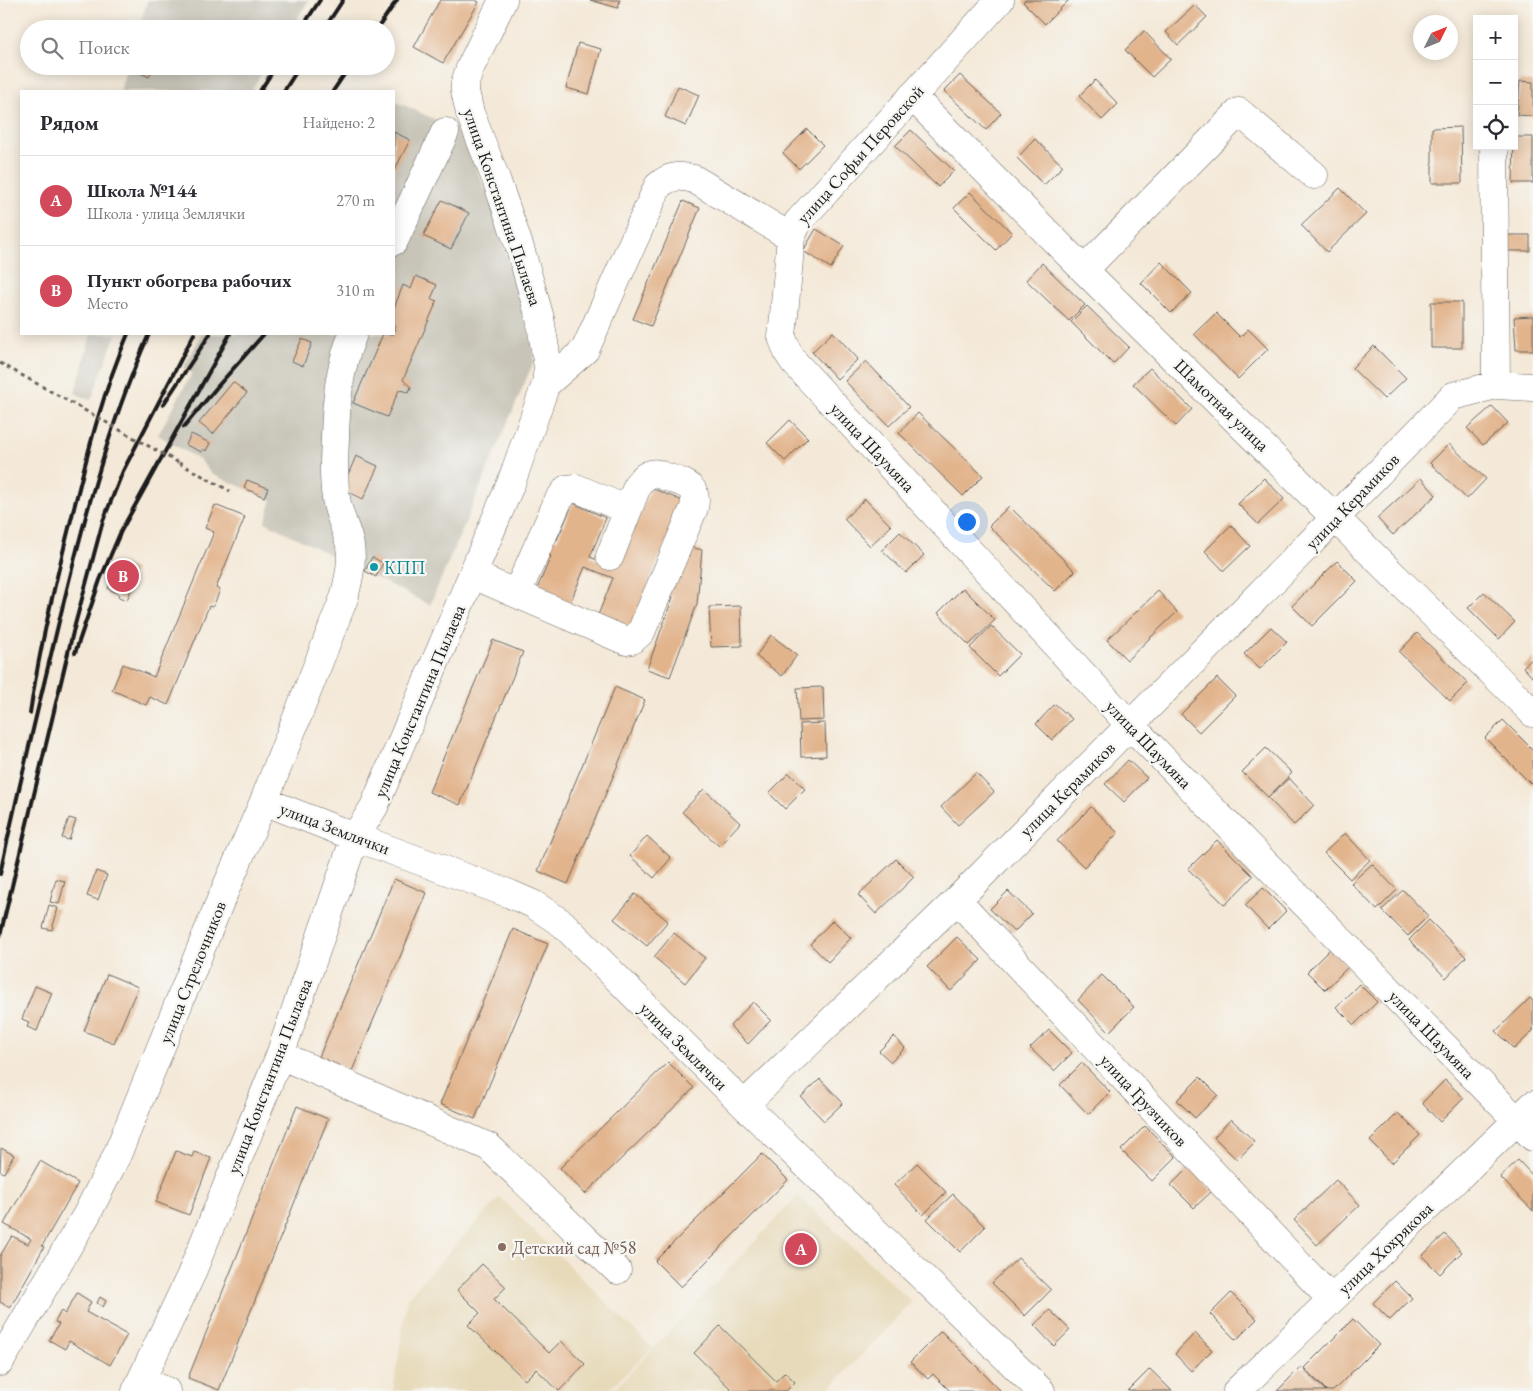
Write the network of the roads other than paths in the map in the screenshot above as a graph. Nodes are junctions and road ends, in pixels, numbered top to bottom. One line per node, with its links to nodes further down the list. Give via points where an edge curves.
1 (503, 0): 12 (street, улица Константина Пылаева, via 470,68 465,91 470,113 520,248 540,318 548,367)
2 (1000, 0): 3 (street, улица Софьи Перовской)
3 (912, 96): 7 (street, улица Софьи Перовской, via 805,212); 9 (street, Шамотная улица)
4 (445, 132): 8 (street)
5 (1494, 150): 13 (street)
6 (1314, 175): 9 (street, via 1239,112)
7 (791, 237): 11 (street, улица Софьи Перовской); 12 (street, via 694,179 682,176 665,179 658,186 585,350)
8 (395, 238)
9 (1084, 270): 16 (street, Шамотная улица)
10 (353, 335): 22 (street, улица Стрелочников, via 344,357 337,397 333,478 338,508 350,545 349,579)
11 (782, 337): 21 (street, улица Шаумяна, via 794,362)
12 (546, 384): 18 (street, улица Константина Пылаева, via 511,483)
13 (1496, 385): 14 (street, улица Керамиков); 16 (street, улица Керамиков, via 1454,396)
14 (1533, 387)
15 (628, 510): 17 (street); 19 (street, via 576,488 567,489 558,501); 19 (street, via 638,484 652,473 685,483 694,492 696,500 637,637 626,641)
16 (1336, 517): 20 (street, Шамотная улица); 21 (street, улица Керамиков)
17 (610, 556)
18 (473, 575): 19 (street); 23 (street, улица Константина Пылаева, via 374,807)
19 (517, 593)
20 (1533, 713)
21 (1130, 725): 24 (street, улица Керамиков); 27 (street, улица Шаумяна)
22 (264, 801): 23 (street, улица Землячки); 30 (street, улица Стрелочников, via 108,1175)
23 (355, 837): 25 (street, улица Константина Пылаева); 26 (street, улица Землячки, via 510,894 563,924)
24 (957, 900): 26 (street, улица Керамиков); 29 (street, улица Грузчиков)
25 (280, 1055): 28 (street, via 489,1147); 31 (street, улица Константина Пылаева)
26 (744, 1105): 32 (street, улица Землячки)
27 (1528, 1121): 29 (street, улица Хохрякова)
28 (617, 1270)
29 (1331, 1299): 33 (street, улица Хохрякова)
30 (0, 1362)
31 (148, 1388)
32 (1041, 1391)
33 (1237, 1391)

